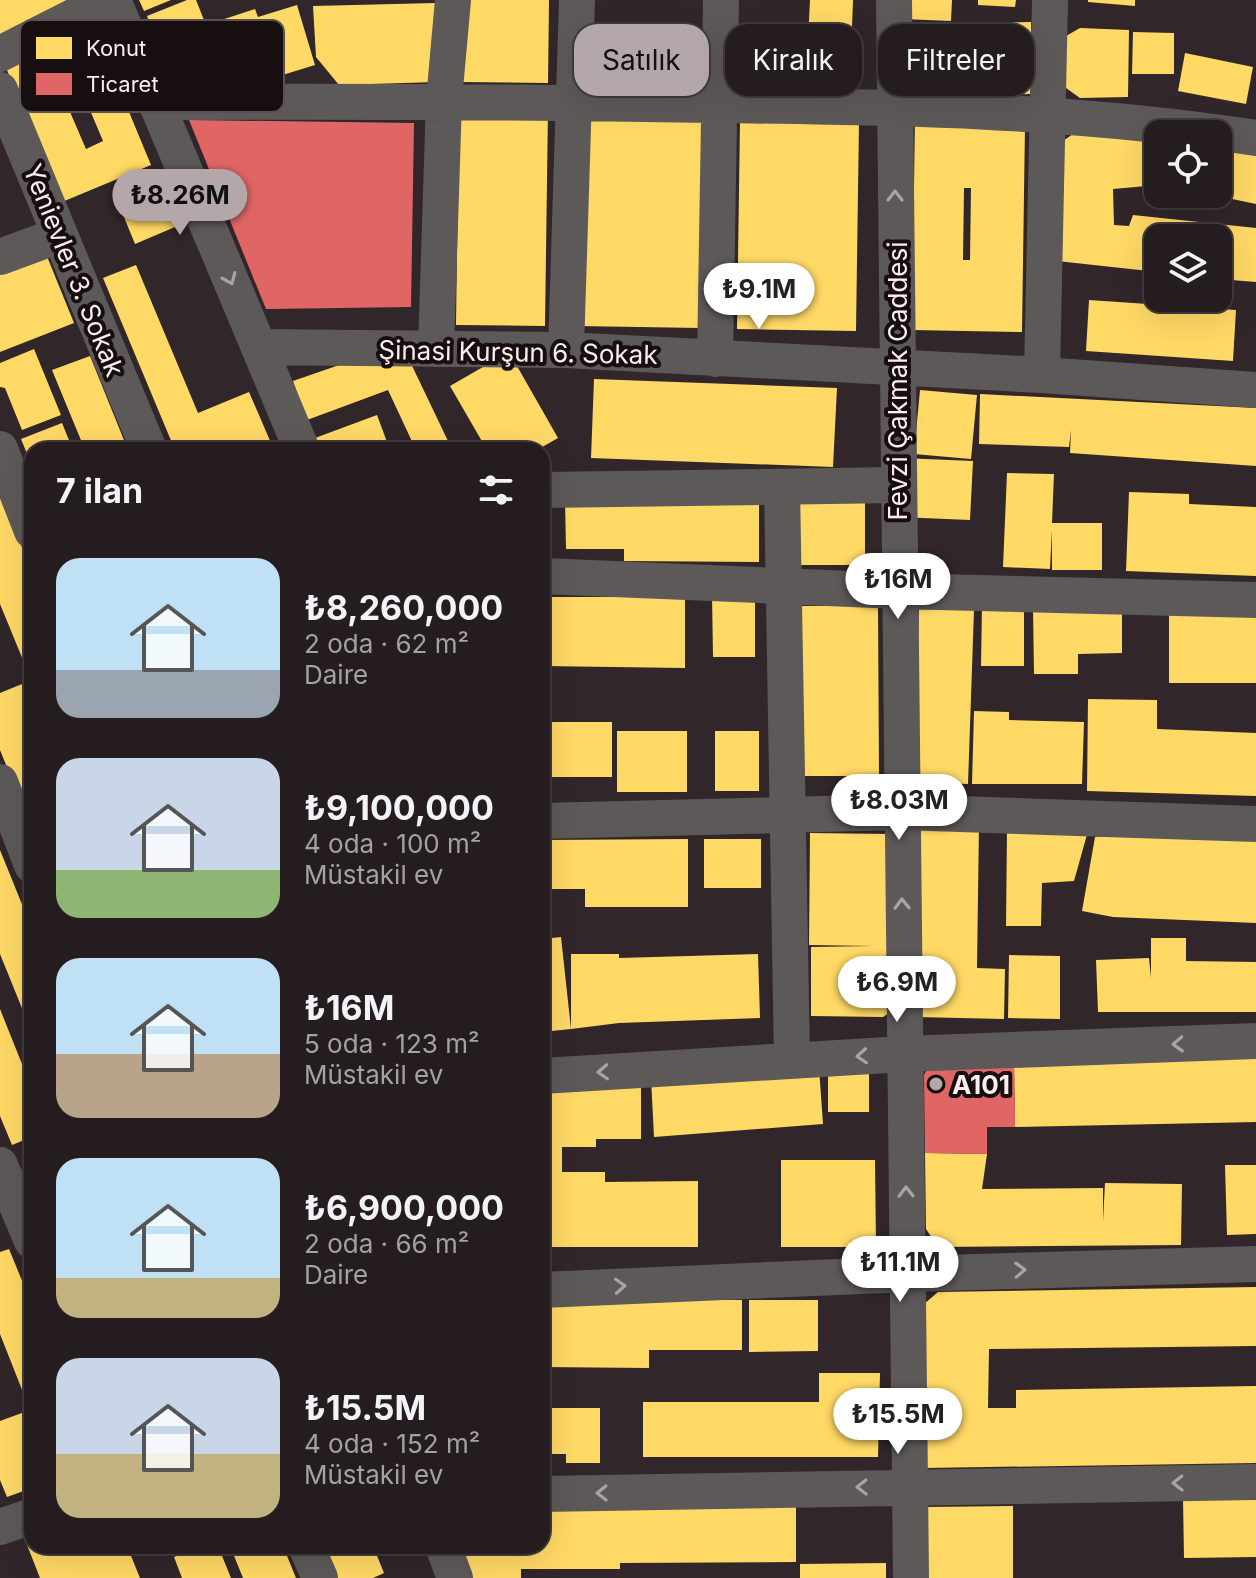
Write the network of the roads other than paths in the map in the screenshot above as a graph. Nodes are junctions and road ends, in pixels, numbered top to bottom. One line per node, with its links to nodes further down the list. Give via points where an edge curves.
1 (106, 0): 8 (street)
2 (113, 0): 9 (street)
3 (453, 0): 13 (street)
4 (577, 0): 15 (street)
5 (721, 0): 16 (street)
6 (894, 0): 17 (street, Fevzi Çakmak Caddesi)
7 (1050, 0): 19 (street)
8 (67, 20)
9 (121, 20)
10 (20, 44): 11 (street)
11 (0, 54)
12 (0, 90): 21 (street, Yenievler 3. Sokak)
13 (444, 100): 14 (street); 15 (street); 24 (street)
14 (284, 101)
15 (572, 103): 16 (street); 25 (street)
16 (717, 105): 17 (street); 26 (street)
17 (895, 107): 19 (street); 27 (street, Fevzi Çakmak Caddesi, one-way to 17)
18 (160, 112): 23 (street, one-way to 23)
19 (1046, 117): 20 (street, via 1173,125); 28 (street)
20 (1256, 138)
21 (60, 235): 22 (street); 30 (street, Yenievler 3. Sokak)
22 (0, 257)
23 (259, 347): 24 (street, Şinasi Kurşun 6. Sokak); 31 (street)
24 (436, 349): 25 (street, Şinasi Kurşun 6. Sokak)
25 (566, 350): 26 (street, Şinasi Kurşun 6. Sokak)
26 (715, 359): 27 (street, Şinasi Kurşun 6. Sokak)
27 (897, 370): 28 (street, Şinasi Kurşun 6. Sokak); 33 (street, Fevzi Çakmak Caddesi)
28 (1042, 375): 29 (street, Şinasi Kurşun 6. Sokak)
29 (1256, 390)
30 (146, 442)
31 (299, 442)
32 (0, 449): 36 (street)
33 (898, 485): 34 (street); 39 (street, Fevzi Çakmak Caddesi)
34 (782, 487): 35 (street); 38 (street)
35 (550, 490)
36 (24, 510)
37 (550, 576): 38 (street)
38 (784, 586): 39 (street); 43 (street)
39 (898, 591): 40 (street); 42 (street, Fevzi Çakmak Caddesi)
40 (1256, 600)
41 (0, 782): 46 (street)
42 (901, 812): 43 (street); 45 (street); 48 (street, Fevzi Çakmak Caddesi, one-way to 42)
43 (789, 815): 44 (street); 49 (street)
44 (550, 821)
45 (1256, 824)
46 (24, 844)
47 (1256, 1041): 48 (street, one-way to 48)
48 (904, 1054): 49 (street, one-way to 49); 54 (street, Fevzi Çakmak Caddesi, one-way to 48)
49 (792, 1061): 50 (street, one-way to 50)
50 (550, 1076)
51 (0, 1165): 52 (street)
52 (23, 1236)
53 (1256, 1264): 54 (street, one-way to 53)
54 (907, 1274): 55 (street, one-way to 54); 57 (street, Fevzi Çakmak Caddesi)
55 (550, 1290)
56 (1256, 1482): 57 (street, one-way to 57)
57 (909, 1486): 58 (street, one-way to 58); 63 (street, Fevzi Çakmak Caddesi)
58 (550, 1494)
59 (310, 1554): 61 (street)
60 (446, 1554): 62 (street)
61 (320, 1578)
62 (455, 1578)
63 (911, 1578)

